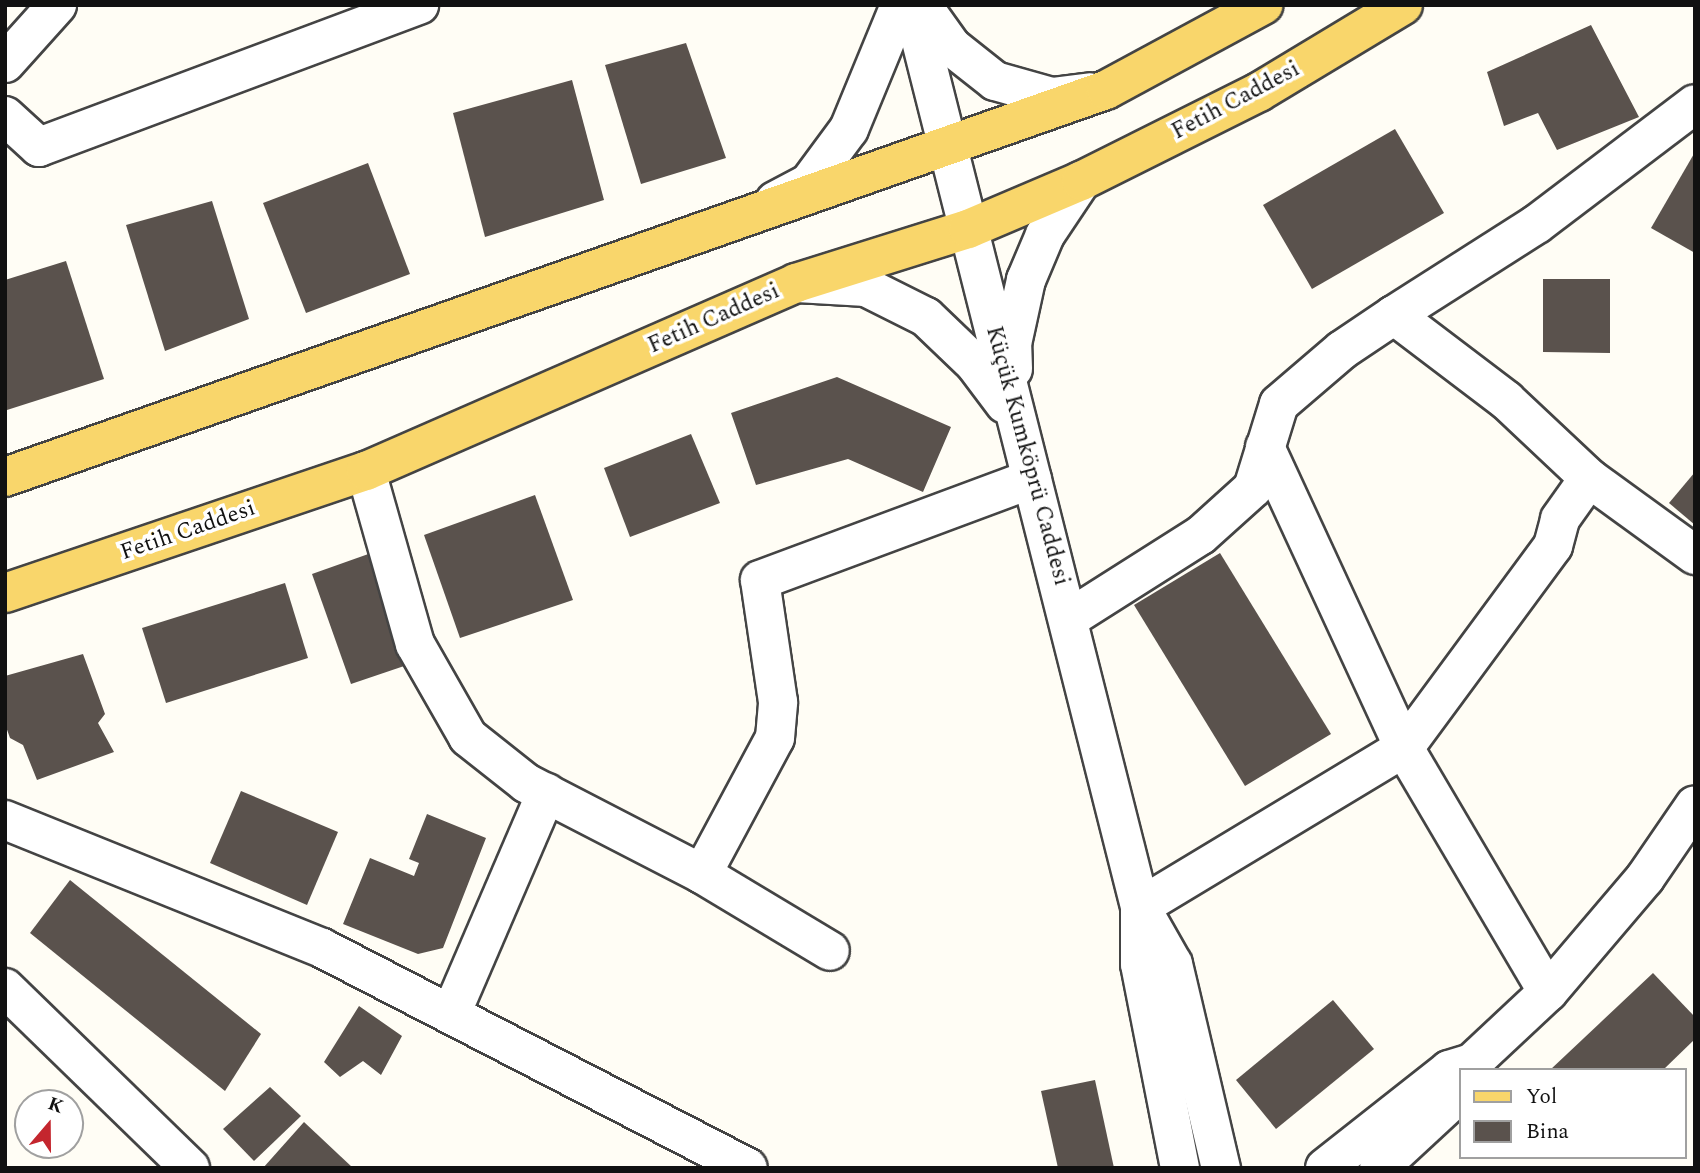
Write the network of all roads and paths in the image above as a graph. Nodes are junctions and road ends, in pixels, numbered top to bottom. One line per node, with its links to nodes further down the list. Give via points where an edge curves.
1 (57, 5): 8 (street)
2 (419, 5): 11 (street, via 39,147)
3 (900, 5): 14 (street, via 849,128 809,183)
4 (912, 5): 12 (street, Küçük Kumköprü Caddesi)
5 (922, 5): 9 (street, via 952,47 995,81 1052,97)
6 (1264, 5): 9 (main road)
7 (1403, 5): 13 (main road, Fetih Caddesi, via 1259,92)
8 (5, 63)
9 (1106, 90): 12 (main road)
10 (1695, 104): 17 (street, via 1537,224)
11 (5, 116)
12 (947, 148): 14 (main road); 15 (street, Küçük Kumköprü Caddesi)
13 (1081, 181): 15 (main road, Fetih Caddesi); 18 (street, via 1045,235 1026,280 1012,344)
14 (719, 229): 21 (main road)
15 (968, 229): 16 (main road, Fetih Caddesi); 18 (street, Küçük Kumköprü Caddesi)
16 (796, 283): 18 (street, via 866,287 926,317 975,364); 20 (main road, Fetih Caddesi)
17 (1394, 315): 19 (street, via 1342,350 1279,404); 22 (street, via 1506,400)
18 (1015, 417): 23 (street, Küçük Kumköprü Caddesi)
19 (1265, 447): 26 (street, via 1253,488 1201,536); 27 (street)
20 (366, 471): 25 (main road, Fetih Caddesi); 28 (street, via 415,645 468,737)
21 (5, 477)
22 (1589, 478): 24 (street); 27 (street, via 1560,519 1553,546)
23 (1032, 479): 26 (street, Küçük Kumköprü Caddesi); 31 (street, via 760,580 778,702 775,738)
24 (1695, 555)
25 (5, 593)
26 (1070, 618): 32 (street, Küçük Kumköprü Caddesi)
27 (1404, 748): 32 (street); 35 (street)
28 (546, 793): 31 (street); 36 (street)
29 (1695, 805): 35 (street, via 1645,878)
30 (5, 820): 36 (street, via 322,948)
31 (702, 874): 33 (street)
32 (1140, 907): 42 (street, via 1140,964); 43 (street, via 1173,964)
33 (830, 951)
34 (5, 988): 40 (street)
35 (1548, 992): 37 (street)
36 (451, 1014): 41 (street)
37 (1475, 1068)
38 (1458, 1073): 44 (street, via 1449,1070)
39 (1458, 1085): 45 (street)
40 (190, 1168)
41 (748, 1168)
42 (1180, 1168)
43 (1221, 1168)
44 (1325, 1168)
45 (1379, 1168)

